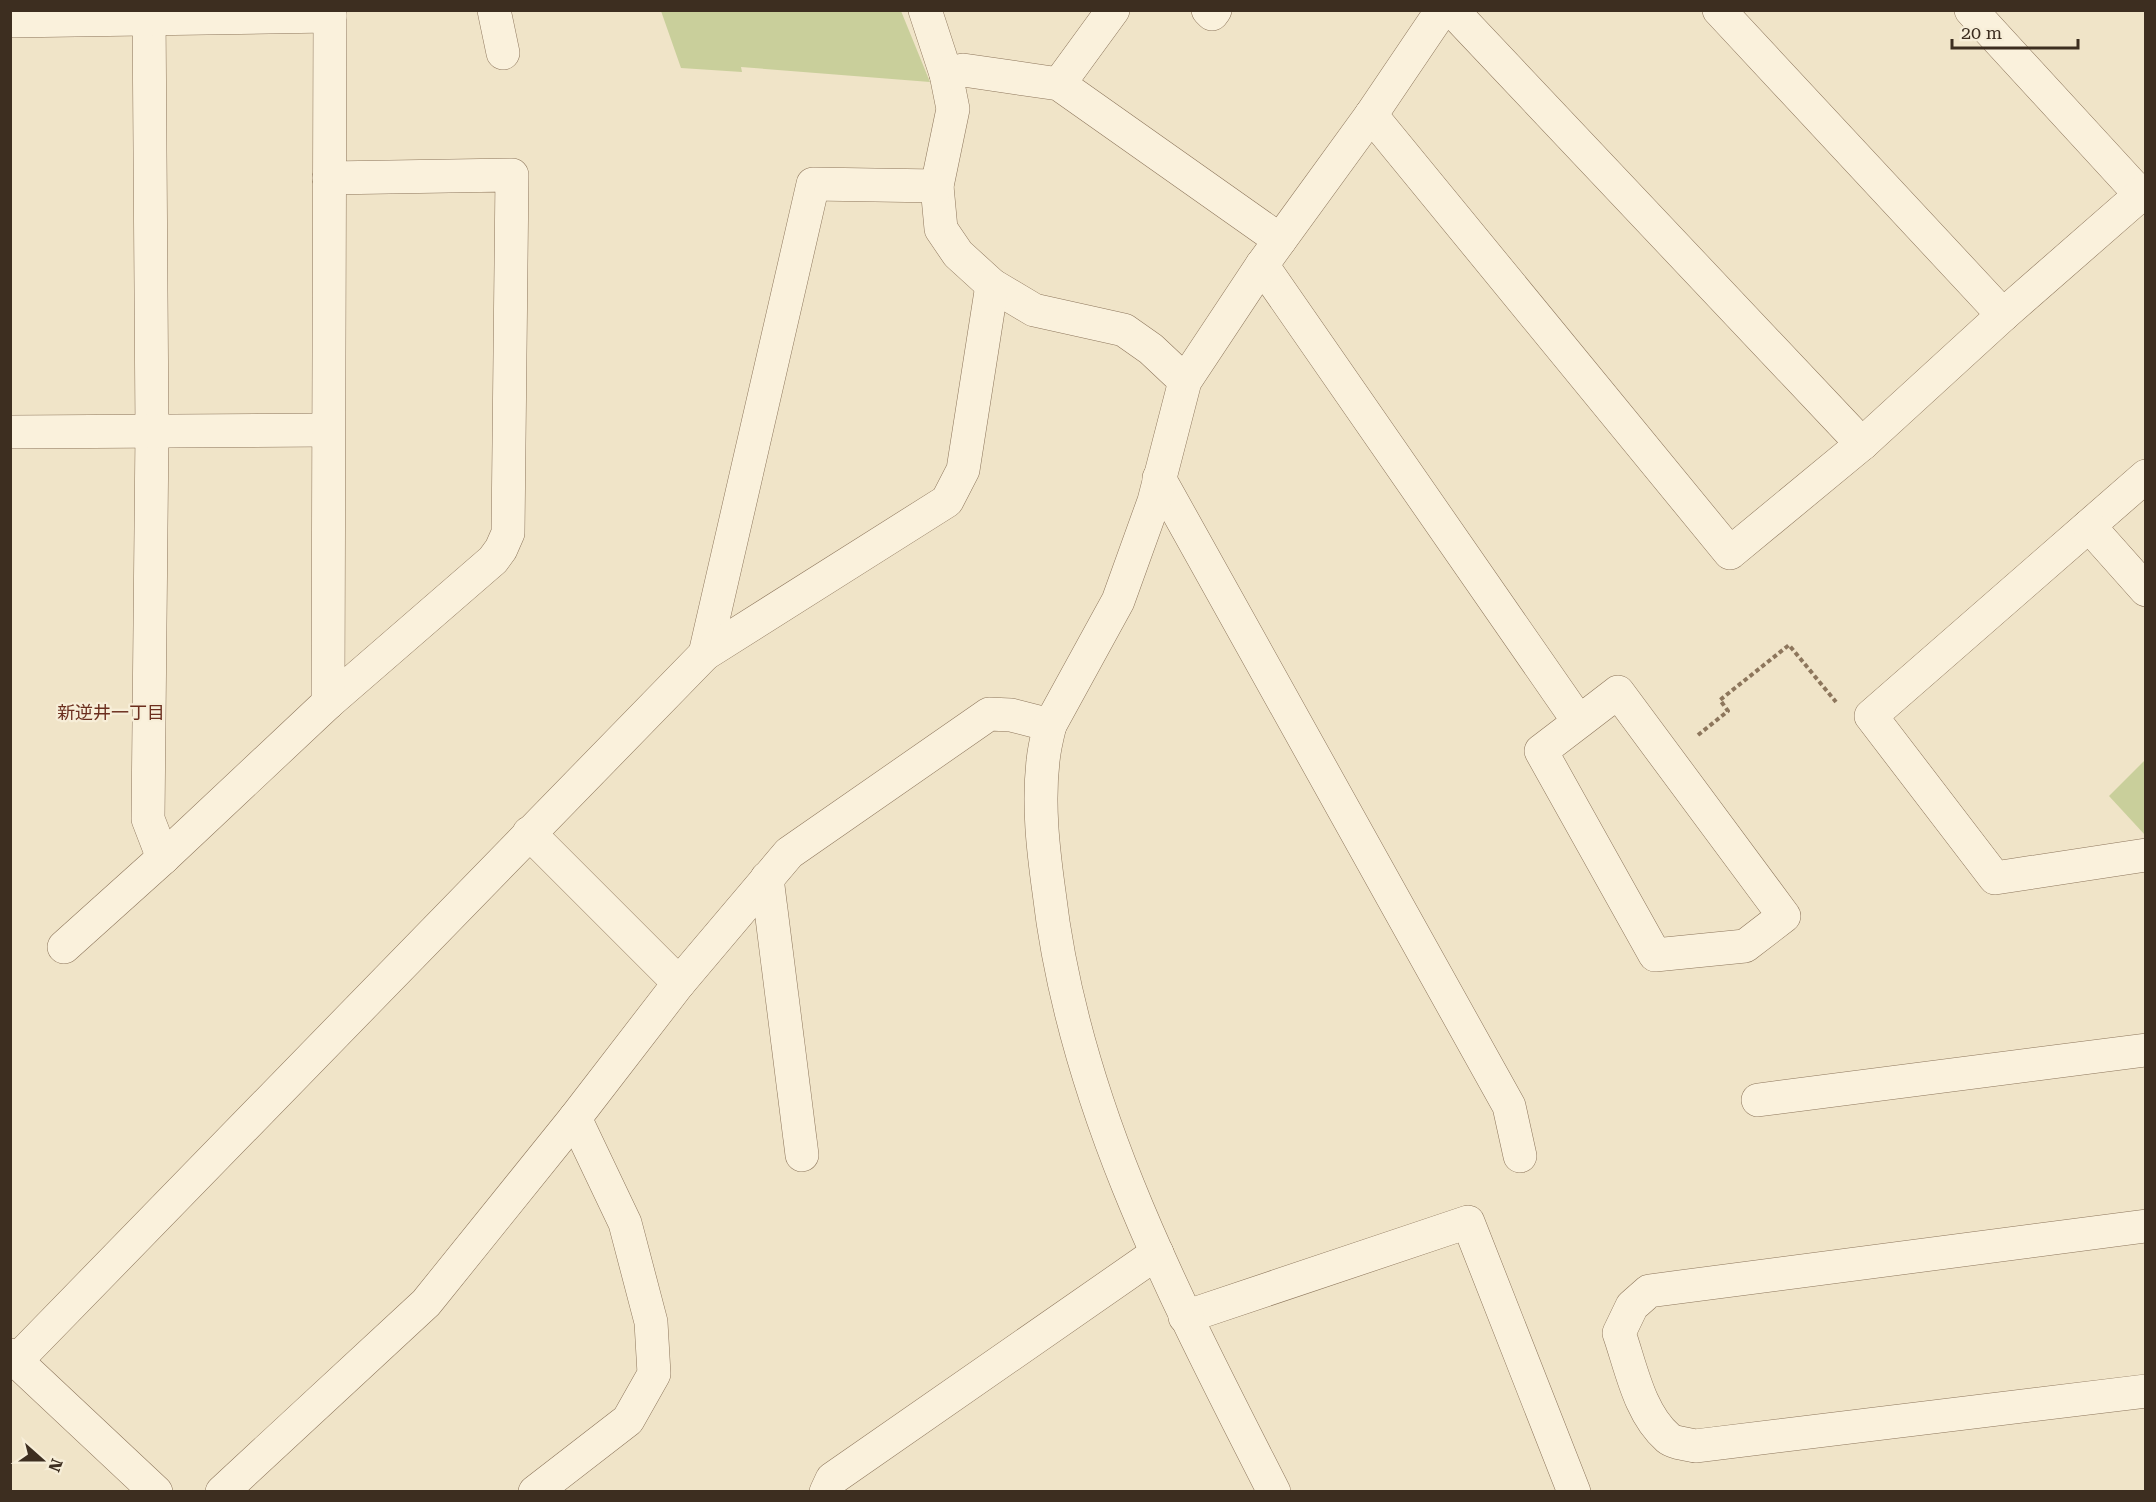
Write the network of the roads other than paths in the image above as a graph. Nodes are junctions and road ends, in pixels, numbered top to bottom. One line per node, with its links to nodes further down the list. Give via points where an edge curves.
1 (494, 10): 13 (street)
2 (925, 10): 14 (street)
3 (1113, 10): 15 (street)
4 (1208, 10): 5 (street, via 1212,14)
5 (1215, 10)
6 (1442, 10): 16 (street)
7 (1452, 10): 27 (street)
8 (1719, 10): 22 (street)
9 (1971, 10): 19 (street)
10 (330, 13): 11 (street); 17 (street)
11 (149, 14): 12 (street); 25 (street)
12 (10, 21)
13 (503, 53)
14 (946, 74): 15 (street, via 963,70); 18 (street, via 953,109)
15 (1059, 84): 20 (street)
16 (1371, 115): 20 (street); 27 (street, via 1730,553)
17 (329, 178): 24 (street); 33 (street, via 512,175 508,533 493,560)
18 (937, 186): 21 (street, via 941,229 958,254); 32 (street, via 813,184)
19 (2143, 192): 22 (street)
20 (1271, 253): 23 (street); 34 (street)
21 (992, 285): 23 (street, via 1034,310 1124,330); 32 (street, via 963,470 947,501)
22 (2002, 315): 27 (street)
23 (1185, 381): 29 (street)
24 (328, 430): 25 (street); 33 (street)
25 (152, 431): 26 (street); 38 (street, via 148,819)
26 (10, 432)
27 (1862, 444)
28 (2145, 477): 30 (street)
29 (1159, 478): 35 (street, via 1118,601); 46 (street, via 1509,1106)
30 (2089, 526): 31 (street); 37 (street, via 1871,716 1995,878)
31 (2145, 590)
32 (705, 654): 36 (street)
33 (328, 704): 38 (street)
34 (1579, 722): 34 (street, via 1618,692 1784,916 1745,946 1655,955 1541,751)
35 (1050, 725): 39 (street, via 989,714 789,853); 48 (street, via 1043,761 1041,832 1066,996 1089,1078 1127,1185)
36 (529, 833): 41 (street); 50 (street)
37 (2145, 855)
38 (163, 858): 40 (street)
39 (767, 878): 41 (street); 45 (street)
40 (64, 947)
41 (679, 983): 44 (street)
42 (2145, 1050): 43 (street)
43 (1758, 1100)
44 (575, 1118): 53 (street, via 426,1303); 54 (street, via 625,1223 651,1322 654,1374 628,1420)
45 (802, 1155)
46 (1520, 1156)
47 (2145, 1226): 51 (street, via 1649,1291 1632,1306 1619,1333 1642,1400 1655,1422 1670,1439 1695,1446)
48 (1157, 1253): 49 (street); 55 (street, via 832,1479)
49 (1185, 1317): 56 (street); 57 (street, via 1467,1221)
50 (13, 1358): 52 (street)
51 (2145, 1391)
52 (156, 1491)
53 (222, 1491)
54 (535, 1491)
55 (826, 1491)
56 (1274, 1491)
57 (1574, 1491)

